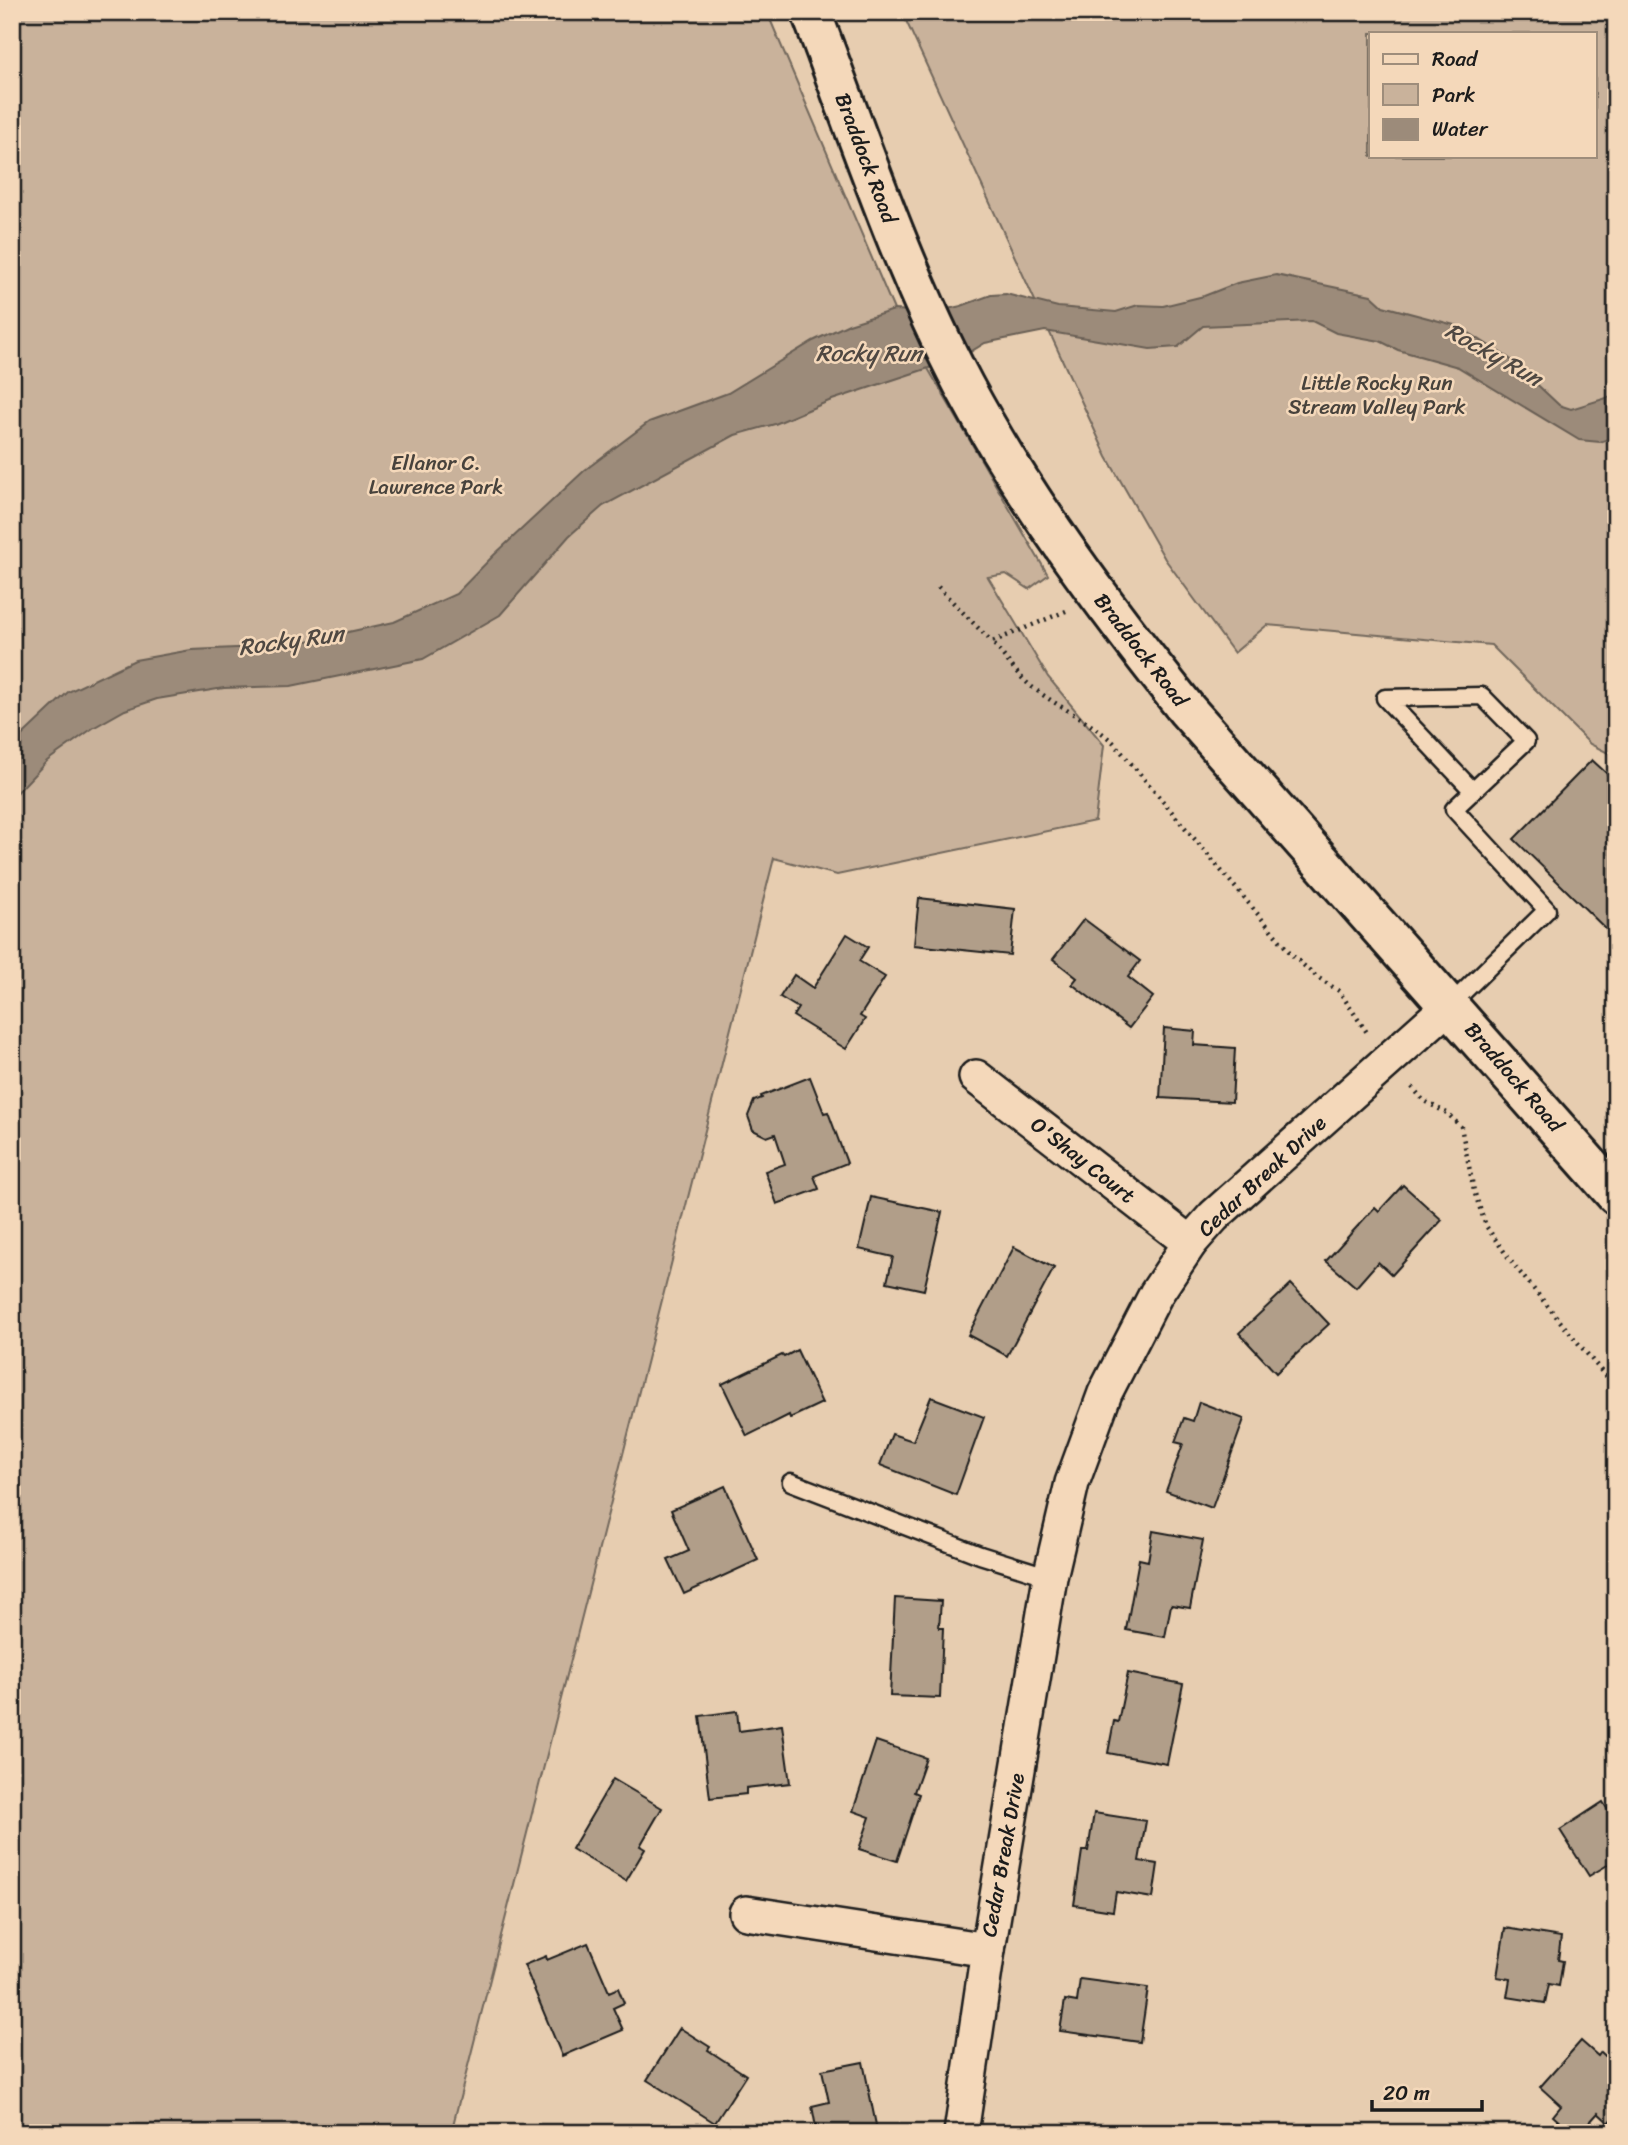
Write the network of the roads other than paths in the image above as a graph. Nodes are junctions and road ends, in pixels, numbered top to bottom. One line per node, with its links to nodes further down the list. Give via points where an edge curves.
1 (811, 12): 3 (main road, Braddock Road, via 918,290 963,384 1045,521 1187,710)
2 (1473, 791): 2 (lane, via 1526,741 1482,696 1385,698); 3 (lane, via 1454,809 1547,910)
3 (1450, 1005): 5 (main road, Braddock Road); 6 (street, Cedar Break Drive, via 1214,1216)
4 (976, 1077): 6 (street, O'Shay Court)
5 (1616, 1195)
6 (1190, 1243): 8 (street, Cedar Break Drive, via 1156,1294 1105,1393 1072,1483)
7 (791, 1482): 8 (lane)
8 (1050, 1577): 10 (street, Cedar Break Drive)
9 (746, 1913): 10 (street)
10 (988, 1950): 11 (street, Cedar Break Drive)
11 (961, 2133)

